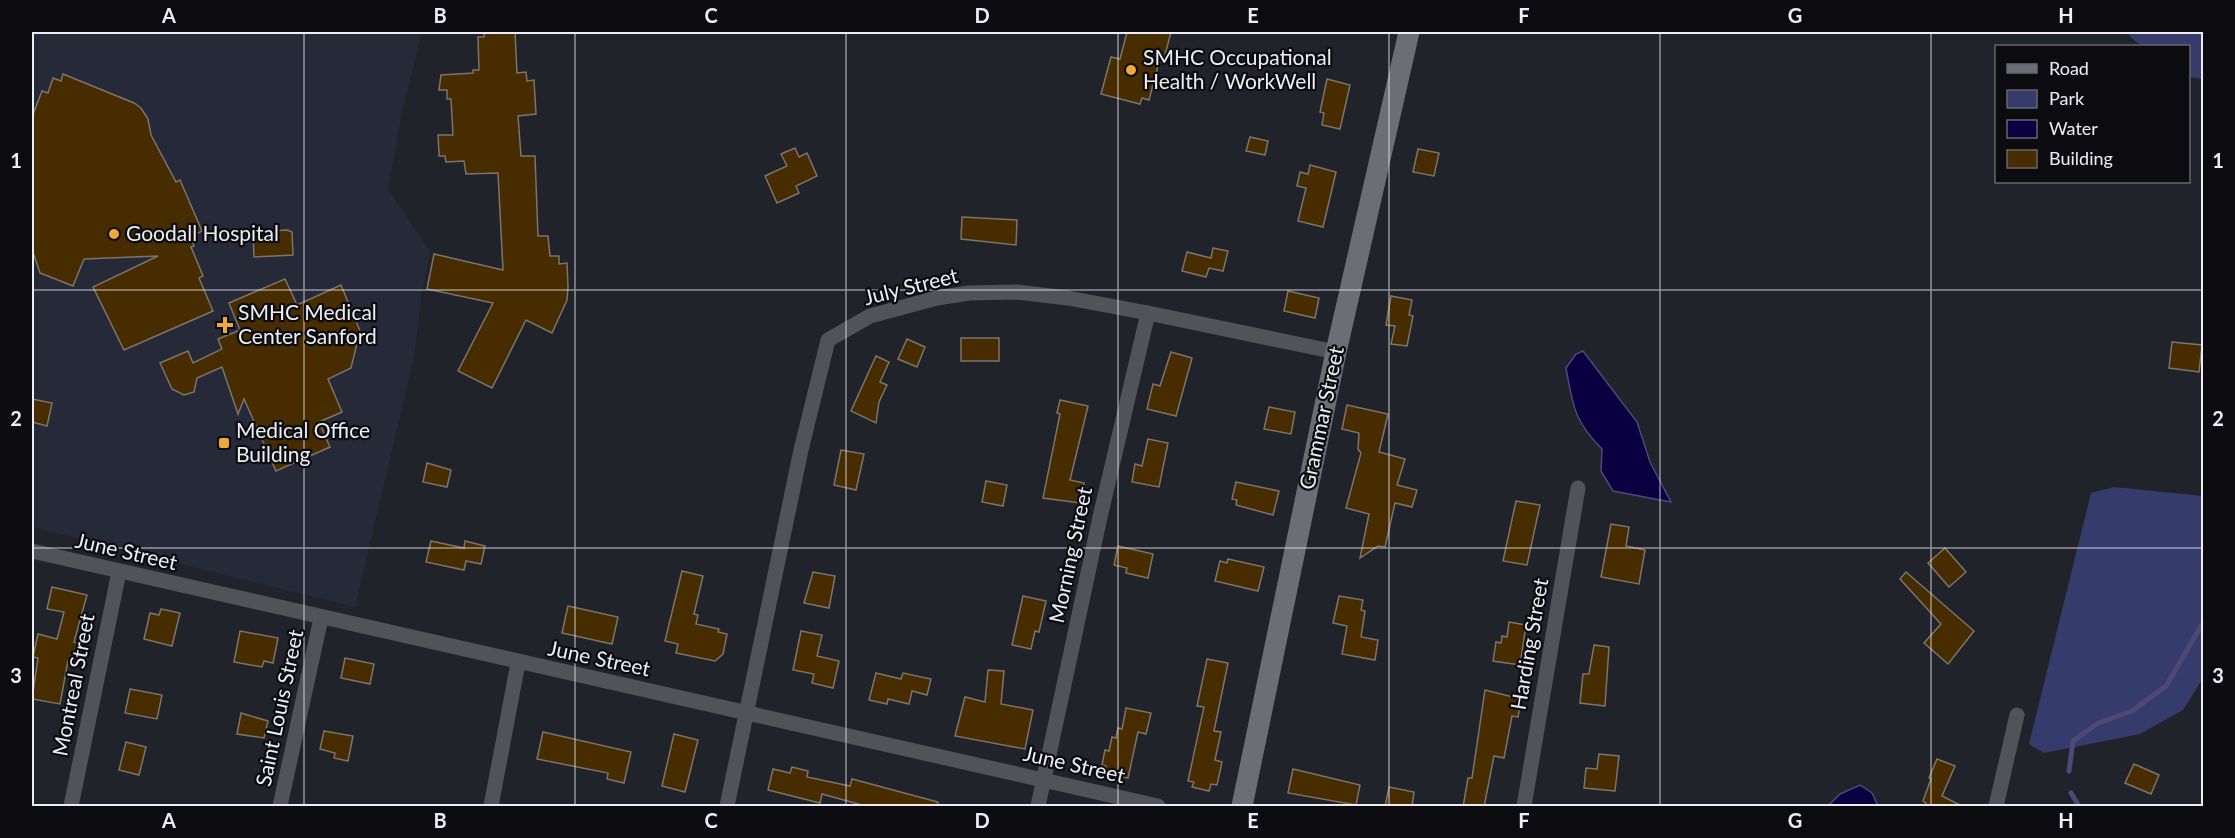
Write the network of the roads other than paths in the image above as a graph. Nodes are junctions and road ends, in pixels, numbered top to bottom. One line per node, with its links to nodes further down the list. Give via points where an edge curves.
1 (1409, 32): 3 (street, Grammar Street)
2 (1148, 313): 3 (street, July Street); 9 (street, July Street, via 1017,292 969,293 870,316 828,340); 11 (street, Morning Street)
3 (1336, 352): 18 (street, Grammar Street)
4 (1578, 488): 19 (street, Harding Street)
5 (32, 551): 6 (street, June Street)
6 (118, 572): 7 (street, June Street); 12 (street, Montreal Street)
7 (321, 618): 8 (street, June Street); 13 (street, Saint Louis Street)
8 (518, 663): 9 (street, June Street); 14 (street)
9 (746, 711): 11 (street, June Street); 15 (street, July Street)
10 (2017, 715): 20 (street)
11 (1044, 779): 16 (street, Morning Street); 17 (street, June Street)
12 (71, 807)
13 (280, 807)
14 (491, 807)
15 (727, 807)
16 (1038, 807)
17 (1158, 807)
18 (1242, 807)
19 (1524, 807)
20 (1996, 807)

